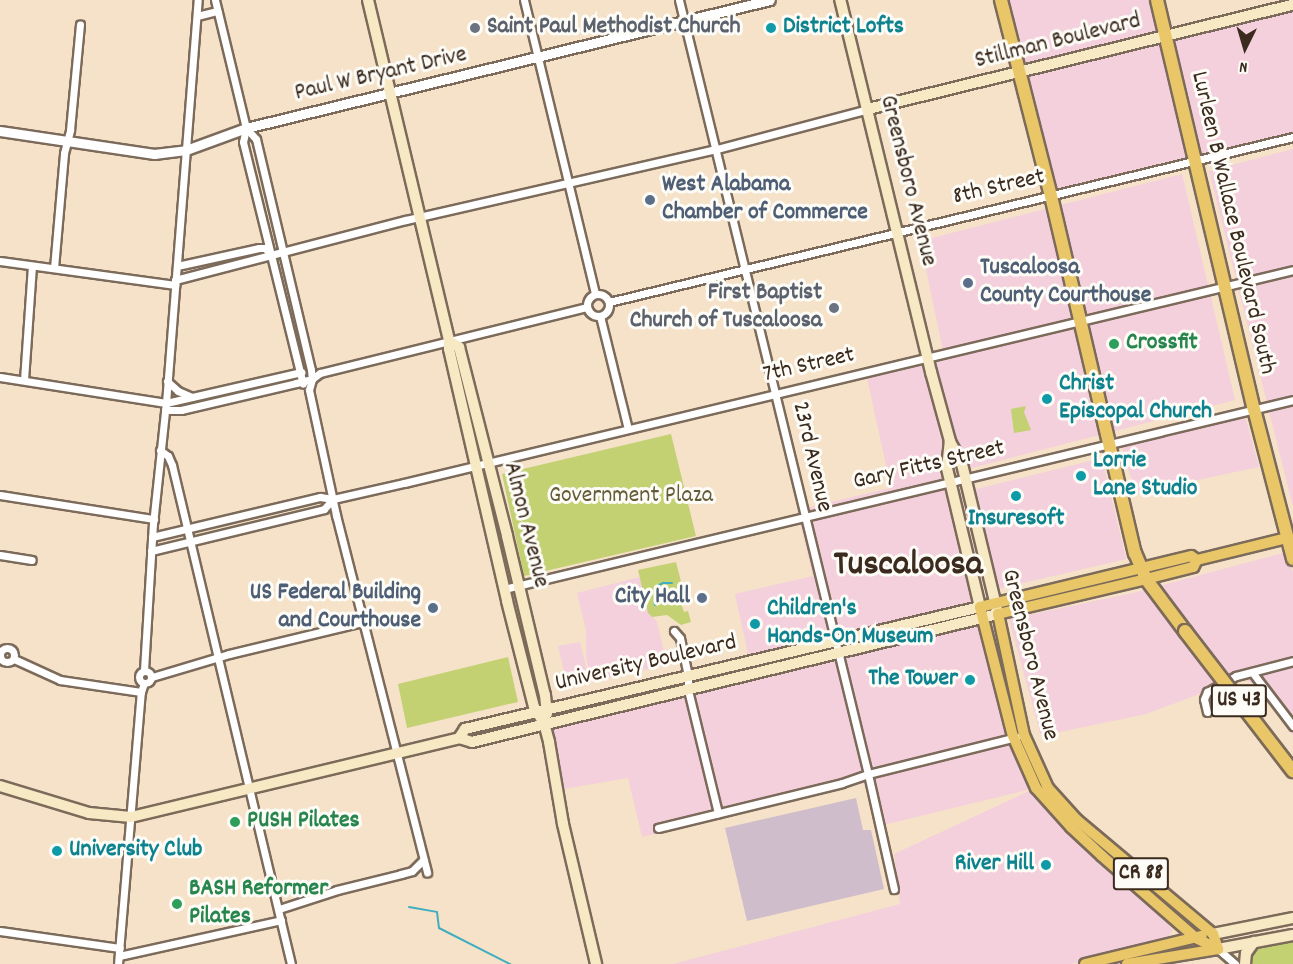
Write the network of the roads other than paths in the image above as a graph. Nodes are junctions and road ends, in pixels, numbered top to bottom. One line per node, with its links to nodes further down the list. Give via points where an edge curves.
1 (198, 0): 12 (street)
2 (216, 0): 11 (street)
3 (368, 0): 18 (main road, Almon Avenue)
4 (524, 0): 16 (street)
5 (679, 0): 13 (street, 23rd Avenue)
6 (770, 0): 13 (street, Paul W Bryant Drive)
7 (840, 0): 19 (main road, Greensboro Avenue)
8 (1001, 0): 17 (highway, US 43)
9 (1157, 0): 15 (highway, Lurleen B Wallace Boulevard South)
10 (1293, 5): 15 (main road, Stillman Boulevard)
11 (218, 11): 12 (street); 20 (street)
12 (197, 16): 25 (street)
13 (684, 21): 16 (street, Paul W Bryant Drive); 24 (street, 23rd Avenue)
14 (80, 24): 23 (street)
15 (1166, 38): 17 (main road, Stillman Boulevard); 26 (highway, Lurleen B Wallace Boulevard South)
16 (538, 57): 18 (street, Paul W Bryant Drive); 27 (street)
17 (1020, 73): 19 (main road, Stillman Boulevard); 28 (highway, US 43)
18 (390, 92): 20 (street, Paul W Bryant Drive); 29 (main road, Almon Avenue)
19 (868, 109): 24 (street); 30 (main road, Greensboro Avenue)
20 (246, 128): 25 (street, Paul W Bryant Drive); 31 (street, via 256,137); 32 (street, via 243,142)
21 (0, 131): 23 (street, Paul W Bryant Drive)
22 (1293, 137): 26 (street, 8th Street)
23 (67, 141): 25 (street, Paul W Bryant Drive, via 154,154); 36 (street)
24 (717, 149): 27 (street); 37 (street, 23rd Avenue)
25 (186, 150): 35 (street)
26 (1195, 161): 28 (street, 8th Street); 40 (highway, Lurleen B Wallace Boulevard South)
27 (568, 181): 29 (street); 41 (street)
28 (1051, 196): 30 (street, 8th Street); 45 (highway, US 43)
29 (419, 217): 31 (street); 46 (main road, Almon Avenue)
30 (898, 232): 37 (street, 8th Street); 47 (main road, Greensboro Avenue)
31 (283, 251): 32 (street); 48 (street)
32 (270, 254): 35 (street, via 259,248); 39 (street, via 261,260); 50 (street)
33 (0, 261): 34 (street)
34 (33, 266): 36 (street); 53 (street)
35 (177, 266): 39 (street)
36 (54, 268): 39 (street)
37 (746, 269): 42 (street, 8th Street); 57 (street, 23rd Avenue)
38 (1293, 270): 40 (street, 7th Street)
39 (175, 283): 54 (street)
40 (1226, 286): 45 (street, 7th Street); 61 (highway, Lurleen B Wallace Boulevard South)
41 (595, 294): 42 (street, via 604,295); 43 (street)
42 (609, 302): 44 (street, via 609,310)
43 (587, 307): 44 (street, via 592,315); 46 (street)
44 (600, 316): 62 (street)
45 (1080, 321): 47 (street, 7th Street); 64 (highway, US 43)
46 (449, 341): 49 (street); 66 (main road, Almon Avenue, via 459,347); 67 (main road, Almon Avenue)
47 (928, 358): 57 (street, 7th Street); 63 (main road, Greensboro Avenue)
48 (311, 370): 49 (street); 50 (street); 52 (street)
49 (320, 372): 52 (street)
50 (299, 373): 55 (street); 58 (street)
51 (0, 377): 53 (street)
52 (312, 379): 55 (street); 56 (street)
53 (24, 380): 60 (street)
54 (167, 381): 58 (street); 60 (street)
55 (301, 382): 56 (street); 60 (street, via 182,410)
56 (309, 390): 71 (street)
57 (776, 394): 62 (street, 7th Street); 72 (street, 23rd Avenue)
58 (192, 398): 60 (street)
59 (1293, 400): 61 (street, Gary Fitts Street)
60 (165, 406): 65 (street)
61 (1254, 409): 64 (street, Gary Fitts Street); 73 (highway, Lurleen B Wallace Boulevard South)
62 (628, 429): 66 (street, 7th Street)
63 (950, 441): 68 (main road, Greensboro Avenue, via 962,464); 69 (main road, Greensboro Avenue)
64 (1109, 446): 68 (street, Gary Fitts Street); 84 (highway, US 43)
65 (160, 450): 74 (street); 76 (street, via 172,465)
66 (488, 463): 67 (street, 7th Street); 85 (main road, Almon Avenue)
67 (476, 466): 71 (street, 7th Street); 86 (main road, Almon Avenue)
68 (964, 478): 69 (street, Gary Fitts Street); 87 (main road, Greensboro Avenue)
69 (950, 481): 72 (street, Gary Fitts Street); 88 (main road, Greensboro Avenue)
70 (0, 495): 74 (street)
71 (333, 500): 76 (street, 7th Street, via 320,497); 79 (street, 7th Street, via 324,509); 89 (street)
72 (804, 515): 85 (street, Gary Fitts Street); 91 (street, 23rd Avenue)
73 (1281, 517): 75 (street); 78 (highway, Lurleen B Wallace Boulevard South)
74 (154, 519): 77 (street)
75 (1293, 524)
76 (188, 528): 77 (street, 7th Street); 79 (street)
77 (152, 537): 80 (street)
78 (1290, 538): 83 (highway, Lurleen B Wallace Boulevard South); 84 (main road, University Boulevard, via 1197,560 1191,556)
79 (191, 542): 80 (street, 7th Street); 93 (street)
80 (151, 551): 96 (street)
81 (0, 555): 82 (street)
82 (32, 560)
83 (1293, 560)
84 (1143, 574): 87 (main road, University Boulevard); 111 (highway, US 43, bridge)
85 (519, 586): 86 (street, Gary Fitts Street); 103 (main road, Almon Avenue)
86 (504, 589): 104 (main road, Almon Avenue)
87 (997, 609): 88 (main road, University Boulevard); 108 (main road, Greensboro Avenue / CR 88)
88 (981, 613): 91 (main road, University Boulevard); 92 (main road, University Boulevard); 108 (main road, Greensboro Avenue / CR 88)
89 (362, 622): 93 (street); 110 (street)
90 (674, 631): 98 (street, via 680,638)
91 (835, 640): 92 (street, 23rd Avenue); 98 (main road, University Boulevard)
92 (838, 654): 101 (main road, University Boulevard); 112 (street, 23rd Avenue)
93 (219, 657): 99 (street); 114 (street)
94 (14, 659): 102 (street, via 60,680)
95 (1293, 661): 97 (street)
96 (144, 670): 99 (street); 100 (street, via 139,676)
97 (1252, 672): 105 (street, via 1207,692); 107 (street)
98 (688, 675): 101 (street); 103 (main road, University Boulevard)
99 (152, 677): 100 (street)
100 (144, 683): 102 (street)
101 (688, 690): 106 (main road, University Boulevard); 115 (street)
102 (141, 692): 116 (street)
103 (548, 709): 104 (main road, University Boulevard); 106 (main road, Almon Avenue)
104 (535, 712): 106 (main road, Almon Avenue); 109 (main road, University Boulevard, via 465,729)
105 (1207, 712)
106 (544, 723): 109 (main road, University Boulevard, via 472,742); 136 (main road, Almon Avenue)
107 (1293, 726)
108 (1018, 736): 112 (street); 123 (main road, Greensboro Avenue / CR 88, via 1032,781 1052,807); 126 (main road, Greensboro Avenue / CR 88, via 1059,802)
109 (459, 738): 110 (main road, University Boulevard)
110 (396, 754): 114 (main road, University Boulevard); 118 (street)
111 (1293, 771)
112 (868, 774): 115 (street); 120 (street, 23rd Avenue)
113 (0, 786): 116 (main road, University Boulevard, via 89,813)
114 (251, 789): 116 (main road, University Boulevard); 121 (street)
115 (718, 813): 117 (street)
116 (131, 817): 131 (street)
117 (658, 828)
118 (423, 860): 119 (street); 121 (street, via 412,871)
119 (427, 873)
120 (894, 890)
121 (279, 909): 124 (street)
122 (1293, 918): 126 (main road)
123 (1174, 919): 128 (main road, Greensboro Avenue / CR 88); 130 (main road, CR 88, via 1175,938)
124 (281, 920): 133 (street); 135 (street)
125 (0, 931): 131 (street)
126 (1214, 934): 128 (main road); 132 (main road)
127 (1293, 935): 129 (main road)
128 (1196, 938): 130 (main road); 132 (main road, Greensboro Avenue / CR 88)
129 (1254, 942): 132 (main road); 139 (main road)
130 (1164, 946): 137 (main road)
131 (120, 948): 133 (street)
132 (1218, 949): 134 (main road); 138 (street, Greensboro Avenue)
133 (119, 960)
134 (1134, 963)
135 (291, 964)
136 (596, 964)
137 (1085, 964)
138 (1235, 964)
139 (1245, 964)

